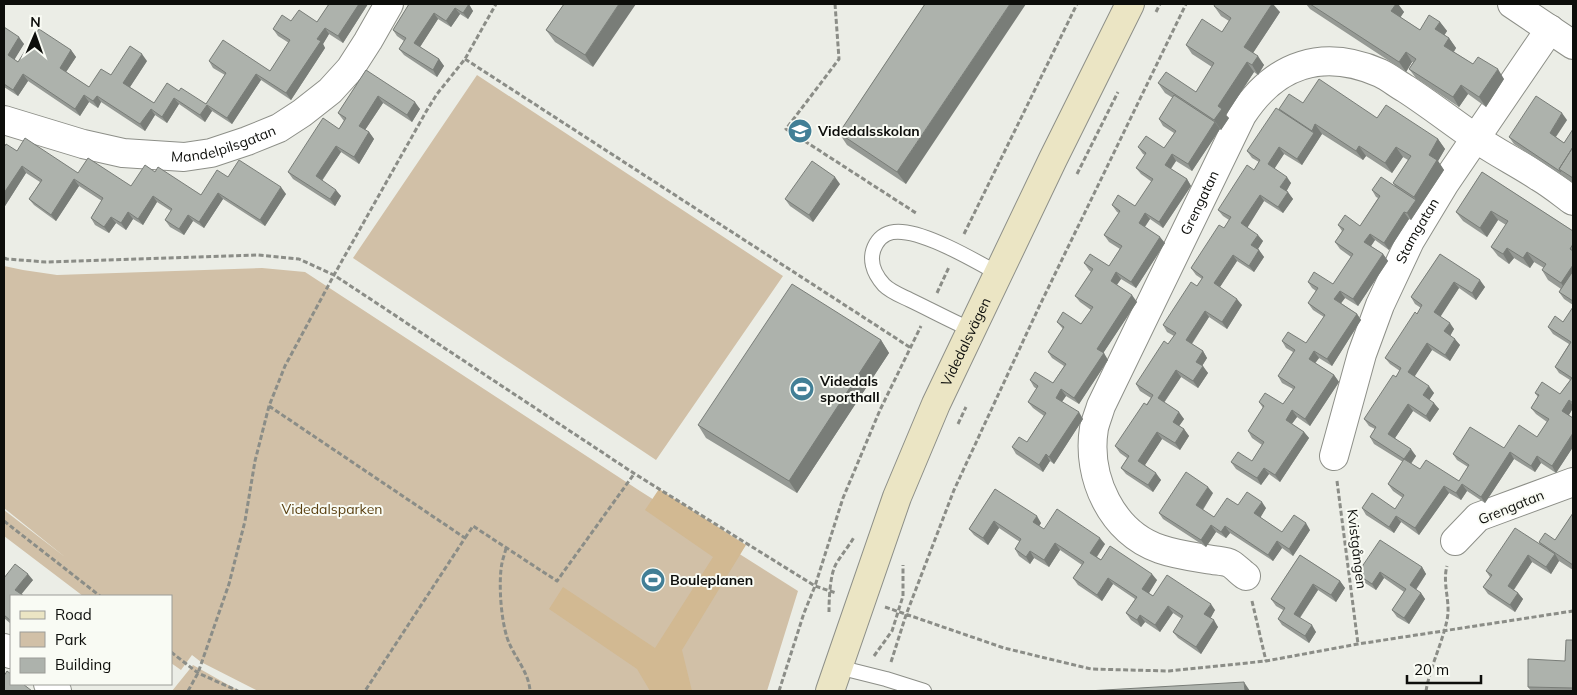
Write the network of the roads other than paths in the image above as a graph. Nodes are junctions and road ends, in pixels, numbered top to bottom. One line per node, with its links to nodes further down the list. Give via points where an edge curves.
1 (389, 4): 6 (street, Mandelpilsgatan, via 350,69 330,91 279,128 211,153 184,157 123,153)
2 (1130, 4): 9 (street, Videdalsvägen)
3 (1512, 4): 4 (street)
4 (1550, 29): 5 (street); 7 (street, Stamgatan)
5 (1573, 45)
6 (4, 120)
7 (1476, 139): 8 (street, Grengatan); 11 (street, Stamgatan, via 1410,241 1380,305 1362,354); 14 (street, Grengatan, via 1382,74 1360,65 1340,62 1320,62 1284,73 1266,85 1242,115 1101,406 1094,428 1093,450 1096,473 1110,509 1137,537 1178,554 1231,564)
8 (1573, 201)
9 (999, 274): 10 (street, Videdalsvägen); 10 (lane, via 927,238 902,232 888,232 875,246 871,256 873,267 885,286)
10 (972, 330): 15 (street, Videdalsvägen, via 936,404 897,498)
11 (1334, 456)
12 (1573, 482): 13 (street, Grengatan, via 1478,517)
13 (1455, 541)
14 (1246, 576)
15 (834, 679): 16 (lane, via 866,674)
16 (924, 691)

